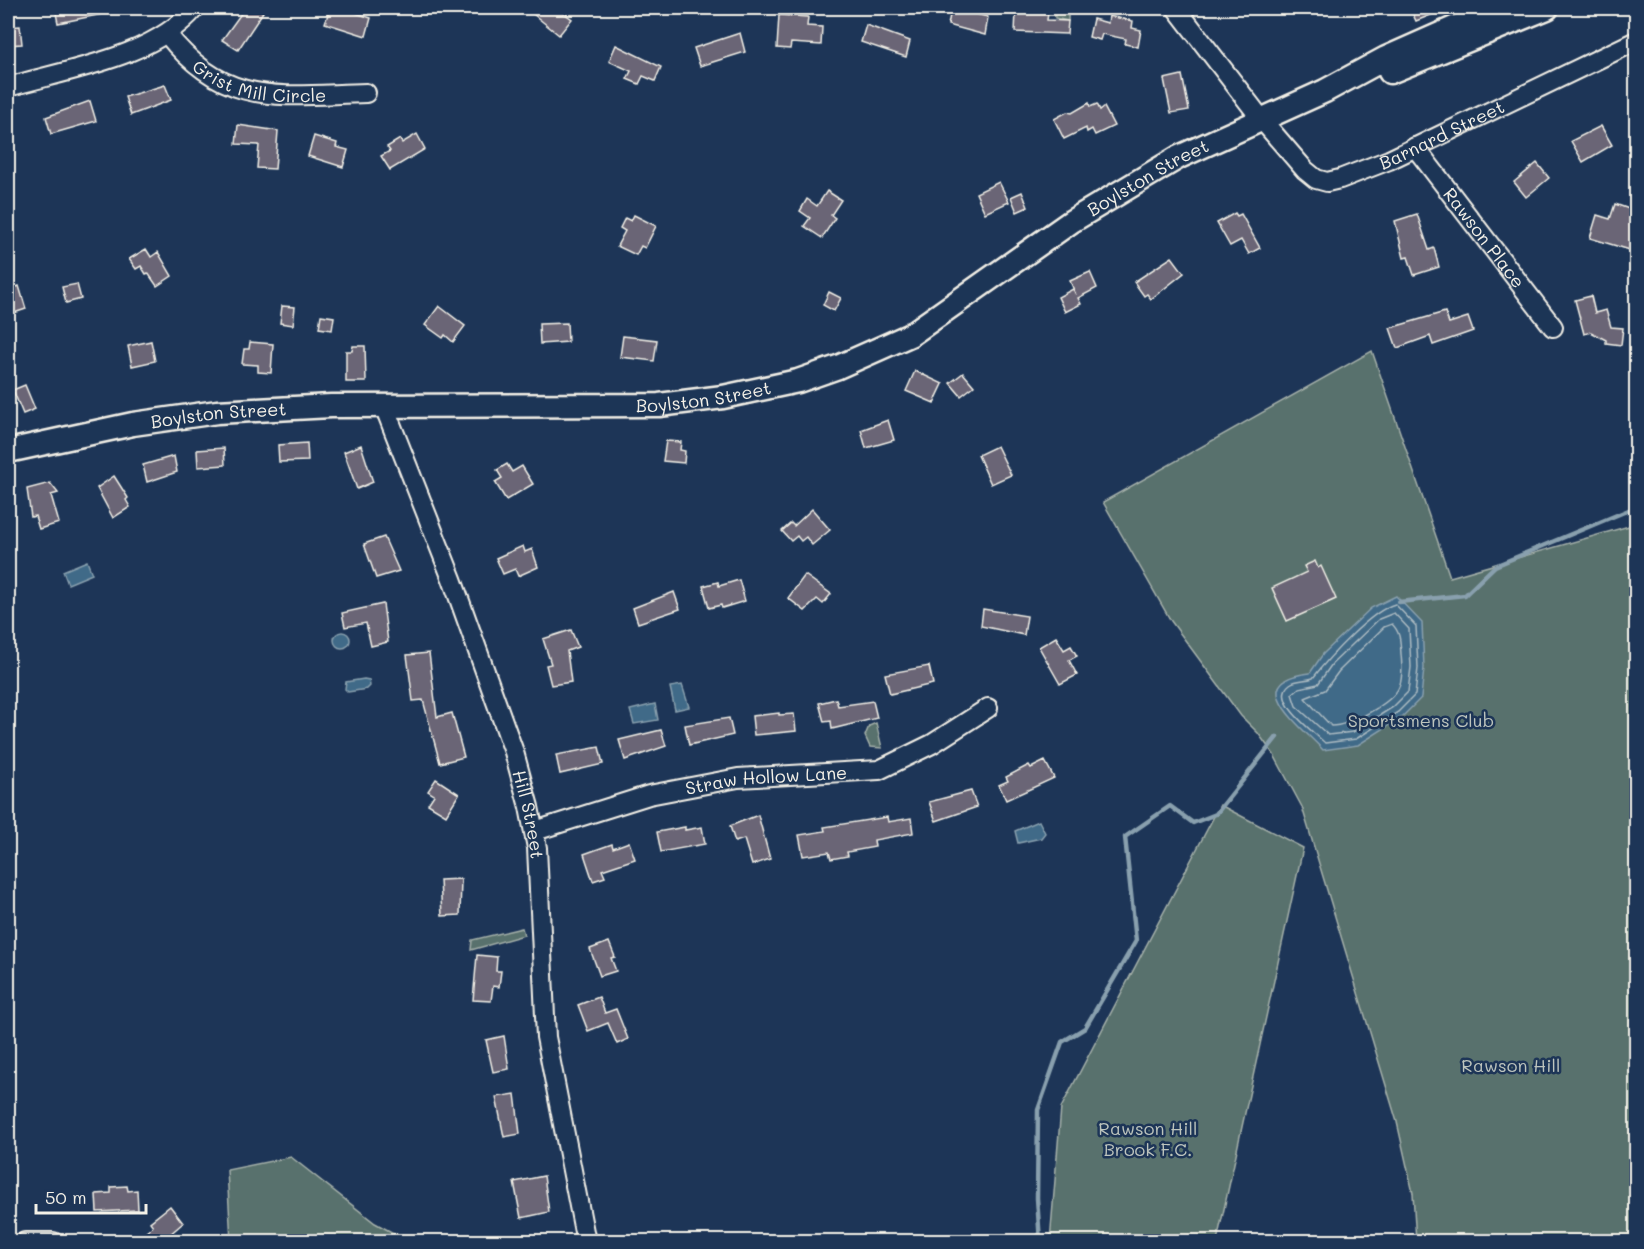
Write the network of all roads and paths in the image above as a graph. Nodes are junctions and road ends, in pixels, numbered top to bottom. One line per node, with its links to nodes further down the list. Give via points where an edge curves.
1 (195, 8): 5 (street)
2 (1499, 8): 8 (main road, Boylston Street, via 1386,58)
3 (1547, 8): 8 (main road, Boylston Street, via 1398,69)
4 (1179, 10): 10 (street)
5 (167, 34): 7 (street, via 116,56); 9 (street, Grist Mill Circle, via 200,68 244,90 269,95)
6 (1636, 42): 11 (street, Barnard Street)
7 (8, 87)
8 (1325, 91): 10 (main road, Boylston Street)
9 (366, 93)
10 (1262, 120): 11 (street, Barnard Street, via 1305,170 1327,182 1353,175); 13 (main road, Boylston Street, via 1188,152 1133,183 910,335 819,375 760,390 670,404)
11 (1415, 147): 12 (street, Rawson Place)
12 (1553, 327)
13 (384, 406): 14 (main road, Boylston Street, via 308,406 190,415); 16 (street, Hill Street, via 500,712)
14 (8, 451)
15 (988, 708): 16 (street, Straw Hollow Lane, via 932,744 879,771 738,778 649,795)
16 (535, 831): 19 (street, Hill Street, via 546,1037)
17 (25, 1242): 18 (street)
18 (53, 1242)
19 (586, 1242)

